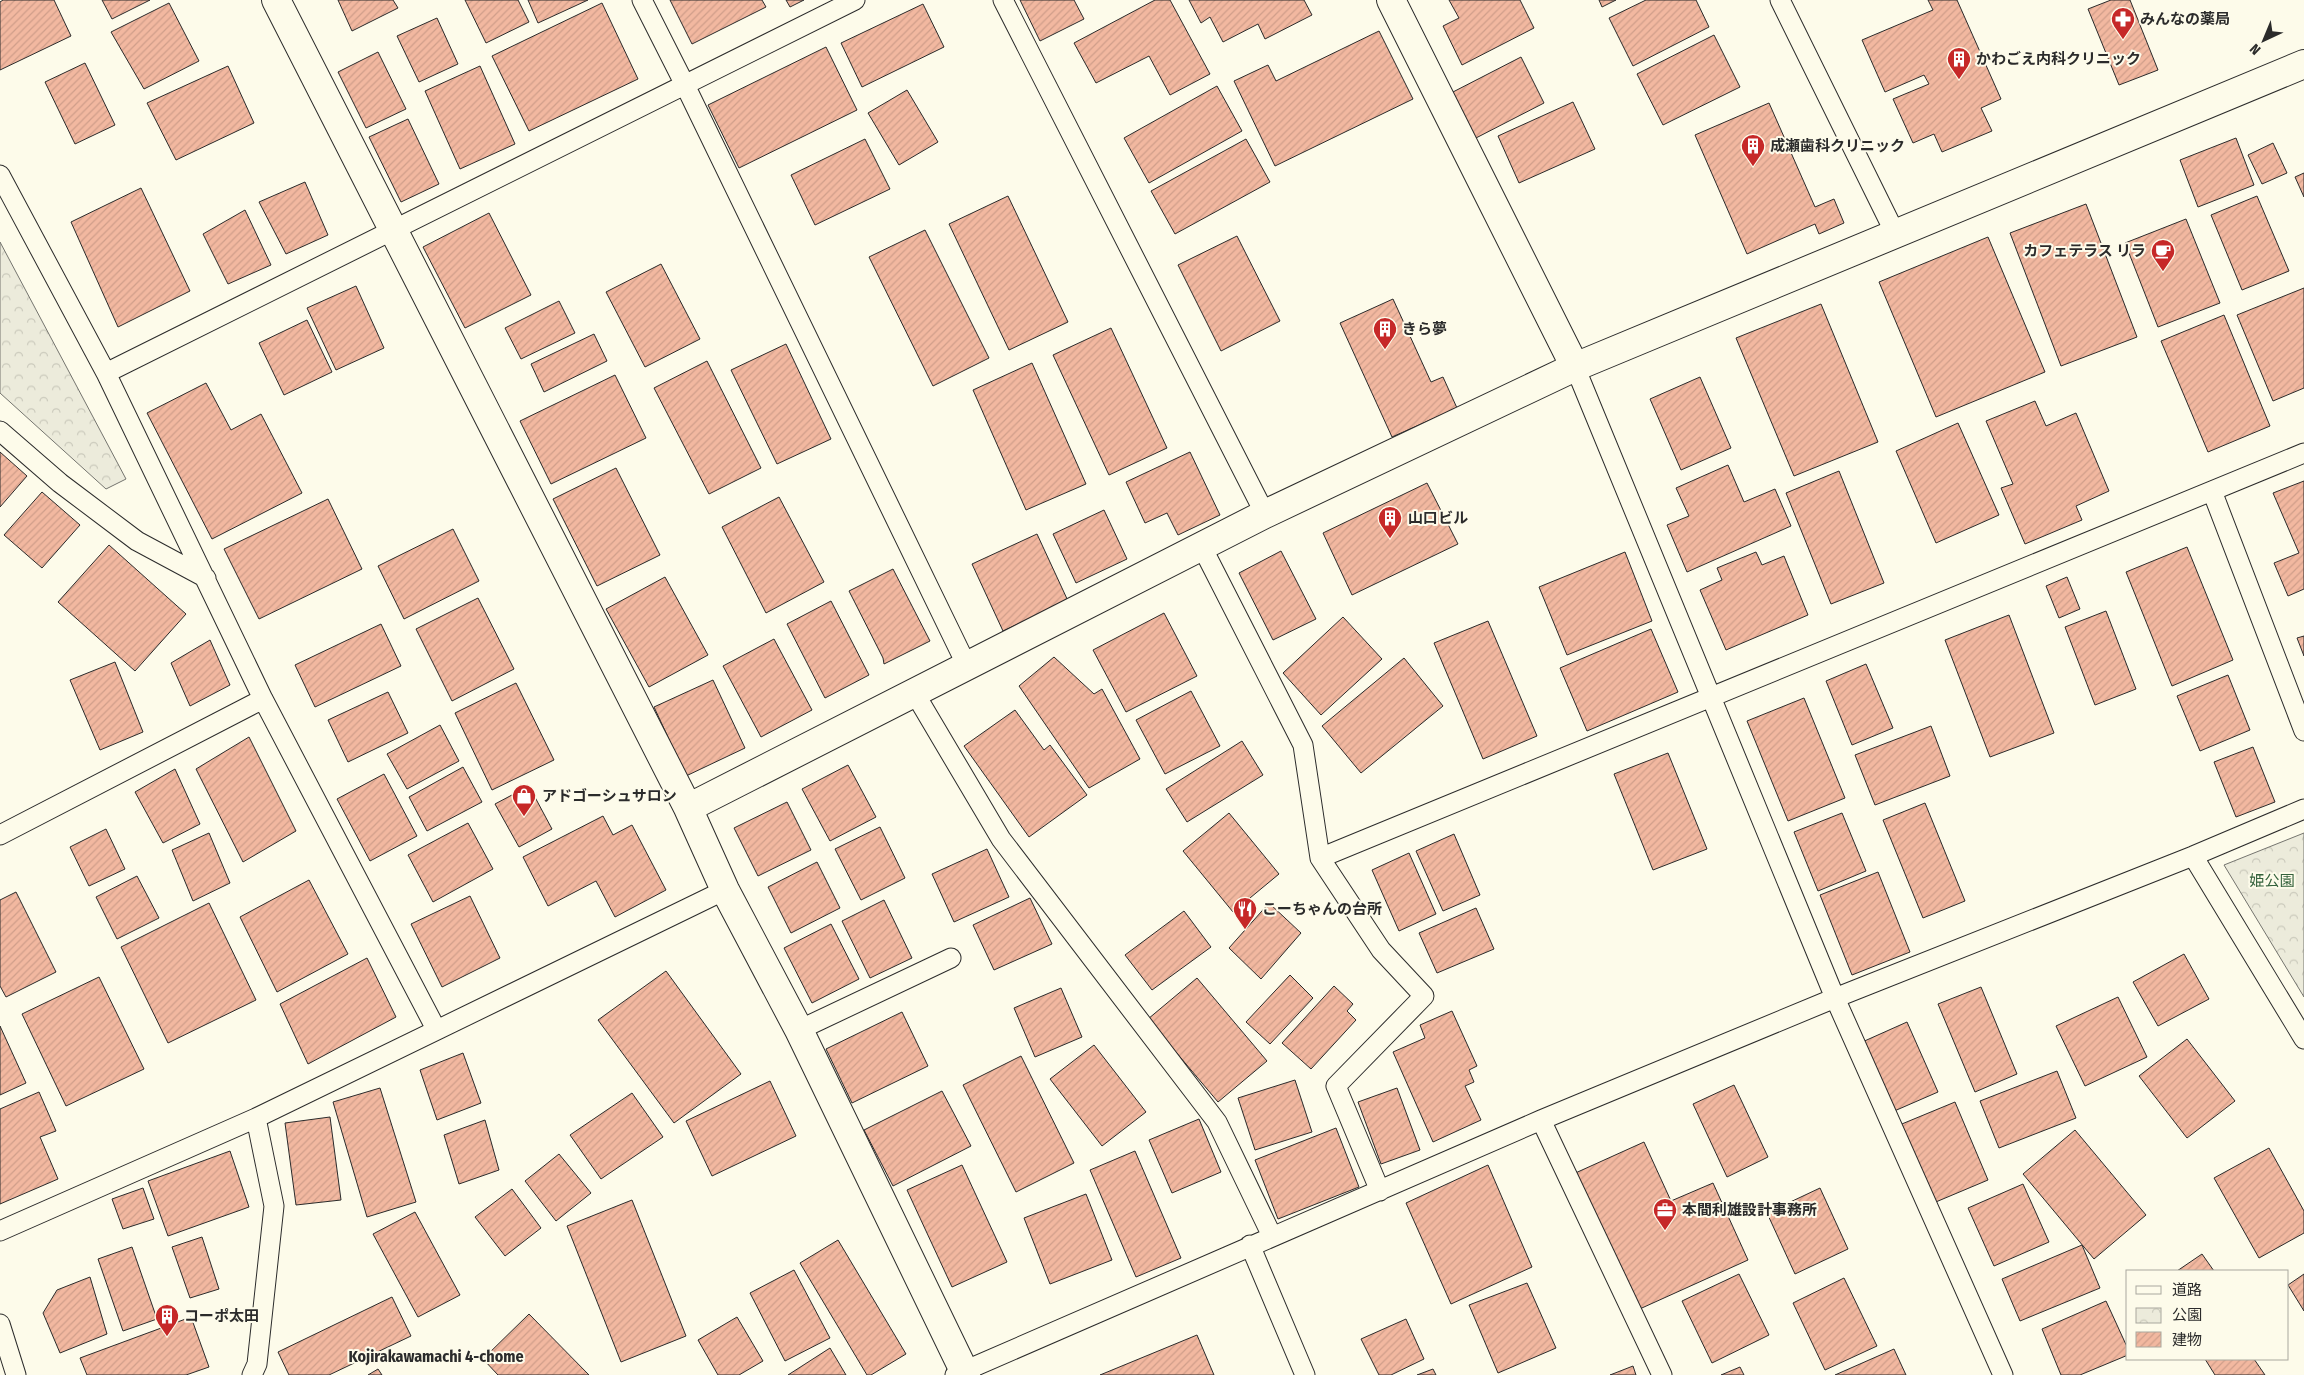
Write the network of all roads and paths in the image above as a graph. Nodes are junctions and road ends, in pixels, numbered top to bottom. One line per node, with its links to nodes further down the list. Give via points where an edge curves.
1 (276, 0): 10 (street)
2 (642, 0): 8 (lane)
3 (855, 0): 8 (lane)
4 (1003, 0): 17 (lane)
5 (1391, 0): 12 (street)
6 (1780, 0): 11 (lane)
7 (2304, 64): 11 (street)
8 (685, 85): 10 (lane); 20 (lane)
9 (0, 175): 13 (lane)
10 (393, 230): 13 (lane); 25 (street)
11 (1896, 235): 12 (street)
12 (1575, 366): 17 (street); 22 (lane)
13 (106, 373): 19 (lane)
14 (0, 431): 19 (lane, via 60,483 137,541)
15 (2304, 453): 16 (lane)
16 (2212, 491): 22 (lane); 24 (lane)
17 (1265, 514): 18 (street)
18 (1202, 547): 20 (street); 29 (lane, via 1304,745)
19 (206, 578): 23 (lane)
20 (967, 666): 21 (street)
21 (914, 692): 25 (street); 40 (lane, via 1002,839 1217,1122)
22 (1710, 697): 29 (lane); 32 (lane)
23 (263, 700): 27 (lane); 33 (lane)
24 (2304, 731)
25 (688, 808): 30 (street)
26 (2304, 809): 28 (lane)
27 (0, 835)
28 (2193, 856): 32 (lane); 35 (lane)
29 (1320, 858): 38 (lane, via 1381,950 1424,996 1336,1086)
30 (725, 890): 33 (lane); 34 (street)
31 (951, 958): 34 (lane)
32 (1835, 998): 37 (lane); 48 (lane)
33 (436, 1029): 36 (lane)
34 (799, 1030): 43 (street)
35 (2304, 1039)
36 (256, 1118): 39 (lane); 45 (lane, via 274,1206 257,1364)
37 (1541, 1120): 38 (lane); 47 (lane)
38 (1380, 1191): 40 (lane)
39 (0, 1231)
40 (1272, 1236): 41 (lane)
41 (1250, 1246): 43 (lane); 46 (lane)
42 (0, 1324): 44 (lane)
43 (961, 1373)
44 (16, 1375)
45 (252, 1375)
46 (1305, 1375)
47 (1662, 1375)
48 (2004, 1375)

